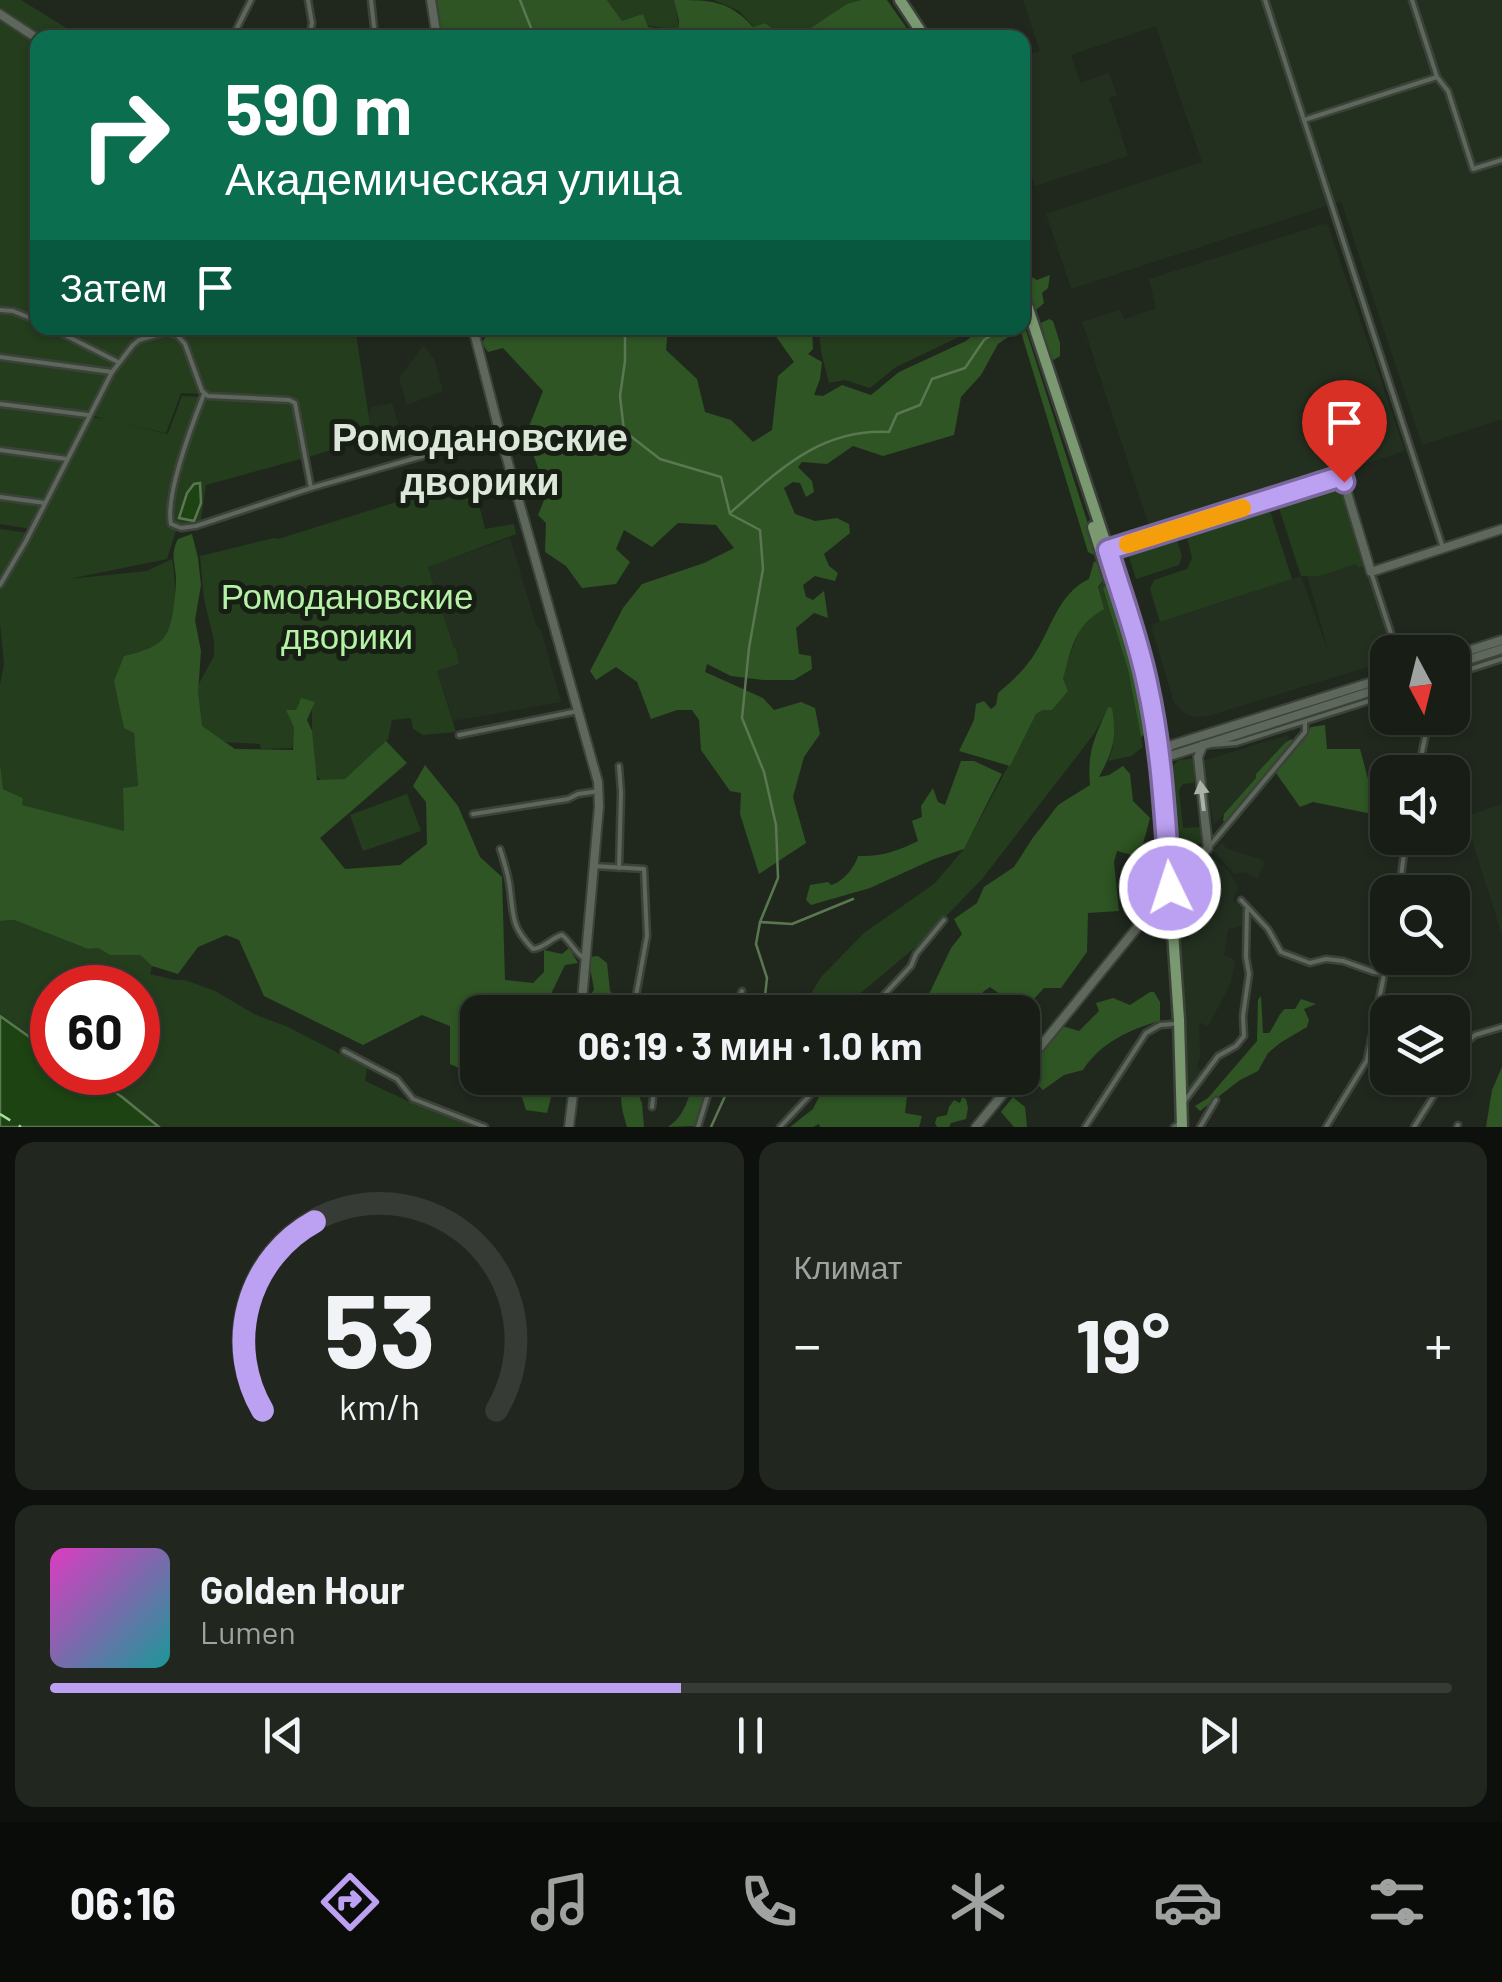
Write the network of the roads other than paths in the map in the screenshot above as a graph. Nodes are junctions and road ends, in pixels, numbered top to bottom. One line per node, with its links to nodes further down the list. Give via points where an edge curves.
1 (251, 0): 10 (street)
2 (308, 0): 11 (street)
3 (370, 0): 9 (street)
4 (431, 0): 12 (street)
5 (896, 0): 13 (main road)
6 (1265, 0): 16 (street)
7 (1412, 0): 15 (street)
8 (0, 14): 14 (street)
9 (374, 28)
10 (236, 30)
11 (311, 30)
12 (435, 30)
13 (916, 30)
14 (30, 34)
15 (1437, 77): 16 (street); 17 (street, via 1448,91 1473,169)
16 (1304, 120): 39 (street)
17 (1502, 160)
18 (0, 310): 20 (street)
19 (1030, 316): 40 (main road)
20 (30, 318)
21 (1030, 333): 40 (main road)
22 (64, 335): 27 (street)
23 (160, 335): 27 (street, via 139,340)
24 (176, 335): 29 (street, via 186,344)
25 (475, 335): 32 (street)
26 (0, 357): 28 (street)
27 (118, 362): 28 (street)
28 (112, 372): 31 (street)
29 (204, 394): 35 (street, via 295,403); 35 (street, via 186,438 172,524 186,528)
30 (0, 404): 31 (street)
31 (88, 416): 34 (street)
32 (500, 434): 35 (street); 53 (street)
33 (0, 450): 34 (street)
34 (67, 459): 37 (street)
35 (311, 488)
36 (0, 497): 37 (street)
37 (45, 503): 42 (street)
38 (1502, 529): 39 (street)
39 (1443, 548): 41 (street)
40 (1102, 555): 41 (street, via 1342,476); 56 (main road, via 1146,678); 60 (main road, via 1142,680)
41 (1371, 572): 43 (street)
42 (0, 585)
43 (1392, 635)
44 (1502, 640): 46 (street)
45 (1502, 649): 47 (street)
46 (1470, 650)
47 (1470, 659)
48 (1502, 659): 49 (street)
49 (1470, 669)
50 (1370, 683): 57 (street)
51 (1370, 693): 54 (street)
52 (1370, 701): 54 (street)
53 (578, 711): 55 (street); 63 (street)
54 (1303, 718): 58 (street); 65 (street, via 1305,732)
55 (458, 735)
56 (1157, 736): 59 (street); 60 (main road)
57 (1190, 744): 58 (street); 59 (street)
58 (1205, 745): 65 (street, one-way to 58, via 1198,757)
59 (1172, 750): 60 (street); 62 (street)
60 (1156, 754): 62 (main road); 71 (main road)
61 (619, 766): 68 (street)
62 (1161, 773): 69 (main road)
63 (599, 791): 64 (street); 67 (street)
64 (473, 814)
65 (1208, 848): 70 (street)
66 (500, 849): 77 (street, via 518,931 533,948 562,935)
67 (594, 866): 68 (street); 77 (street)
68 (618, 868): 82 (street, via 644,869 647,936)
69 (1168, 872): 70 (street); 71 (main road)
70 (1182, 875): 71 (street)
71 (1167, 894): 74 (street); 75 (main road); 97 (main road)
72 (1242, 900): 73 (street)
73 (1248, 909): 78 (street, via 1281,952); 97 (street, via 1244,1036 1218,1056)
74 (1152, 911): 75 (street); 88 (street)
75 (1166, 916): 85 (main road)
76 (944, 920): 84 (street)
77 (584, 958): 81 (street)
78 (1370, 971)
79 (1384, 975): 107 (street, via 1366,1060)
80 (742, 991): 83 (street)
81 (582, 995)
82 (636, 995)
83 (740, 995)
84 (884, 995)
85 (1173, 1024): 99 (main road); 105 (street, via 1146,1033)
86 (1502, 1027): 87 (street)
87 (1470, 1039)
88 (1040, 1047)
89 (344, 1051): 100 (street, via 397,1080 413,1099)
90 (573, 1095): 101 (street)
91 (653, 1095): 98 (street)
92 (708, 1095): 102 (street)
93 (810, 1095): 103 (street)
94 (1002, 1095): 104 (street)
95 (1435, 1095): 108 (street)
96 (1216, 1100): 106 (street)
97 (1182, 1104): 99 (main road)
98 (652, 1107)
99 (1177, 1126)
100 (485, 1127)
101 (570, 1127)
102 (698, 1127)
103 (780, 1127)
104 (976, 1127)
105 (1085, 1127)
106 (1200, 1127)
107 (1326, 1127)
108 (1414, 1127)

